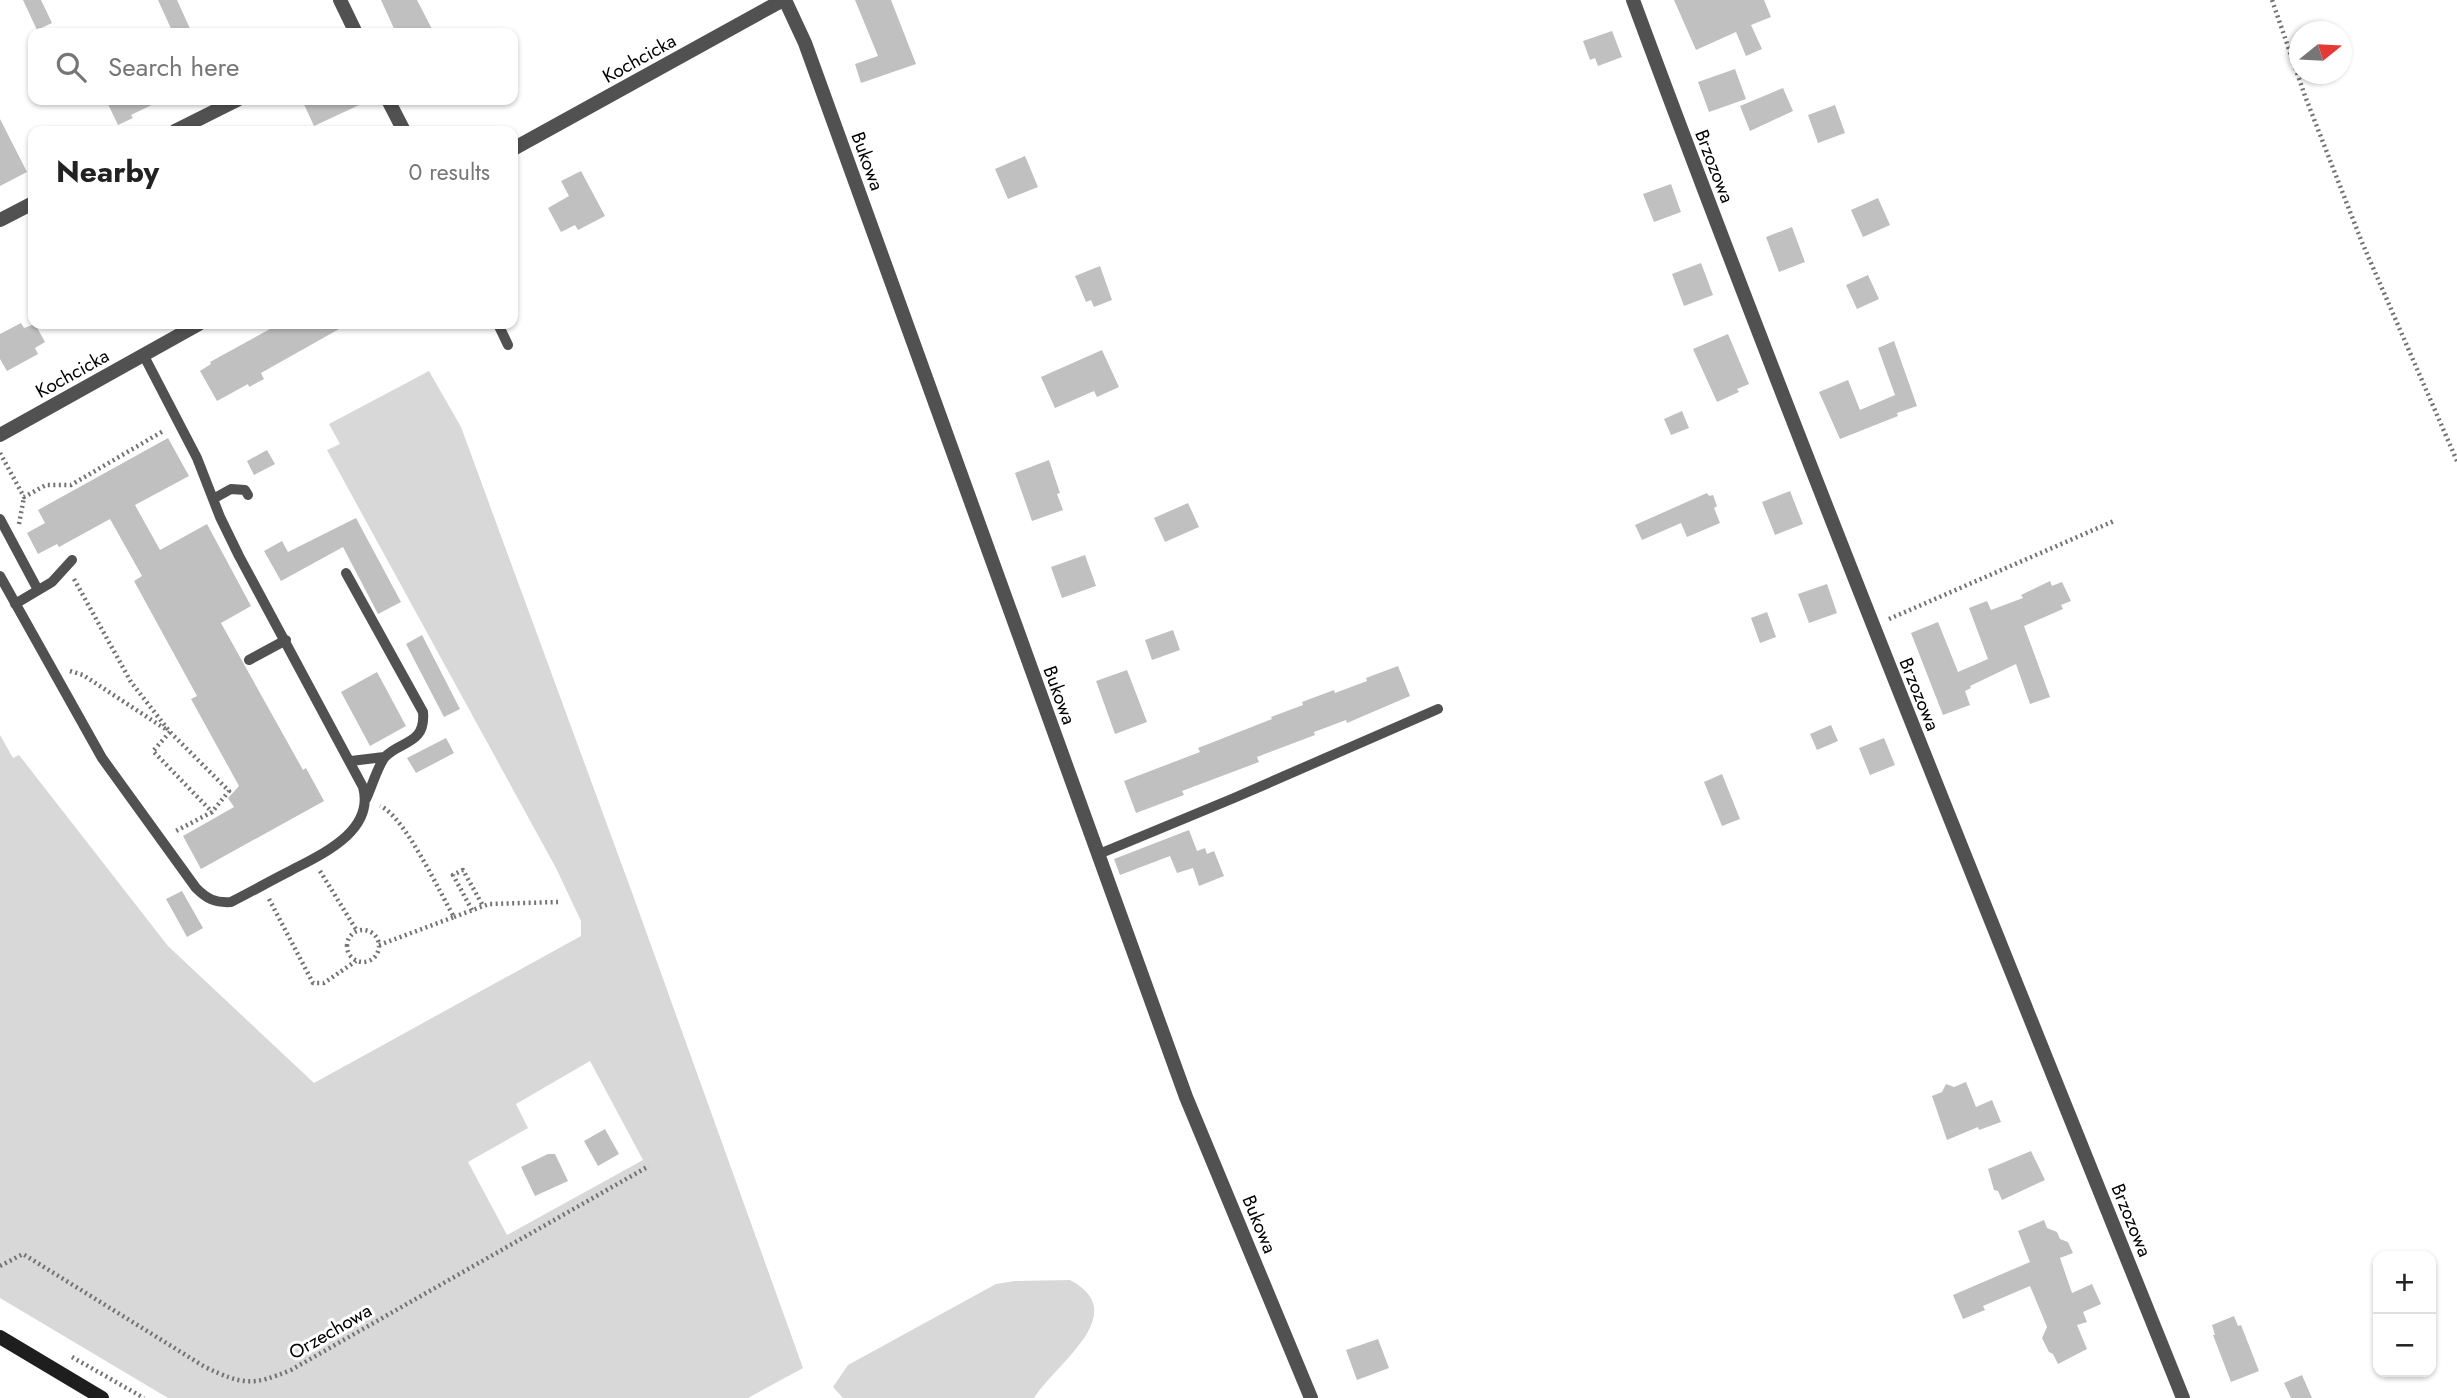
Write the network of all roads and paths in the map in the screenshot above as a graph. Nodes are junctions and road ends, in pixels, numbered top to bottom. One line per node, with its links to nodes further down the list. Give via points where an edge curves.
1 (340, 0): 5 (street)
2 (784, 0): 10 (street, Kochcicka); 41 (street, Bukowa, via 804,43)
3 (1633, 0): 30 (street, Brzozowa)
4 (2272, 0): 20 (path, via 2361,240)
5 (354, 28)
6 (227, 105): 8 (street)
7 (391, 105): 9 (street)
8 (185, 126)
9 (401, 126)
10 (518, 146)
11 (28, 206): 12 (street)
12 (0, 220)
13 (190, 329): 16 (street, Kochcicka)
14 (500, 329): 15 (lane)
15 (508, 345)
16 (144, 356): 17 (lane); 18 (street, Kochcicka)
17 (178, 422): 19 (path, via 71,485 46,485 24,497); 22 (lane)
18 (0, 435)
19 (0, 453)
20 (2457, 461)
21 (248, 495): 22 (lane, via 236,488)
22 (214, 499): 31 (lane, via 239,556)
23 (0, 519): 28 (lane)
24 (2114, 521): 30 (path)
25 (69, 563): 28 (lane); 35 (path, via 131,682)
26 (346, 573): 36 (lane, via 423,712 418,734)
27 (0, 576): 29 (lane)
28 (38, 590): 29 (lane)
29 (15, 604): 33 (lane)
30 (1872, 626): 56 (street, Brzozowa)
31 (286, 640): 32 (lane); 37 (lane)
32 (249, 660)
33 (53, 674): 35 (path, via 83,675); 40 (lane, via 110,771)
34 (1438, 709): 41 (lane)
35 (170, 732): 39 (path, via 153,751); 39 (path, via 229,791)
36 (384, 757): 37 (lane); 38 (lane)
37 (351, 761): 38 (lane)
38 (366, 800): 42 (lane, via 347,835); 47 (path, via 386,808 407,833)
39 (212, 812): 40 (path)
40 (162, 841): 43 (lane, via 196,888 215,902 231,902)
41 (1099, 854): 55 (street, Bukowa, via 1186,1097)
42 (312, 859): 43 (lane); 48 (path)
43 (262, 886): 50 (path, via 313,982 324,983)
44 (558, 902): 45 (path)
45 (483, 906): 46 (path); 46 (path, via 463,870 453,875)
46 (472, 910): 47 (path)
47 (454, 917): 49 (path)
48 (357, 931): 49 (path, via 372,933); 50 (path, via 347,947)
49 (379, 945): 50 (path, via 372,960)
50 (356, 961)
51 (649, 1166): 52 (path, Orzechowa, via 262,1382 234,1381 205,1367 23,1254)
52 (0, 1266)
53 (0, 1337): 54 (main road)
54 (102, 1398)
55 (1311, 1398)
56 (2183, 1398)

